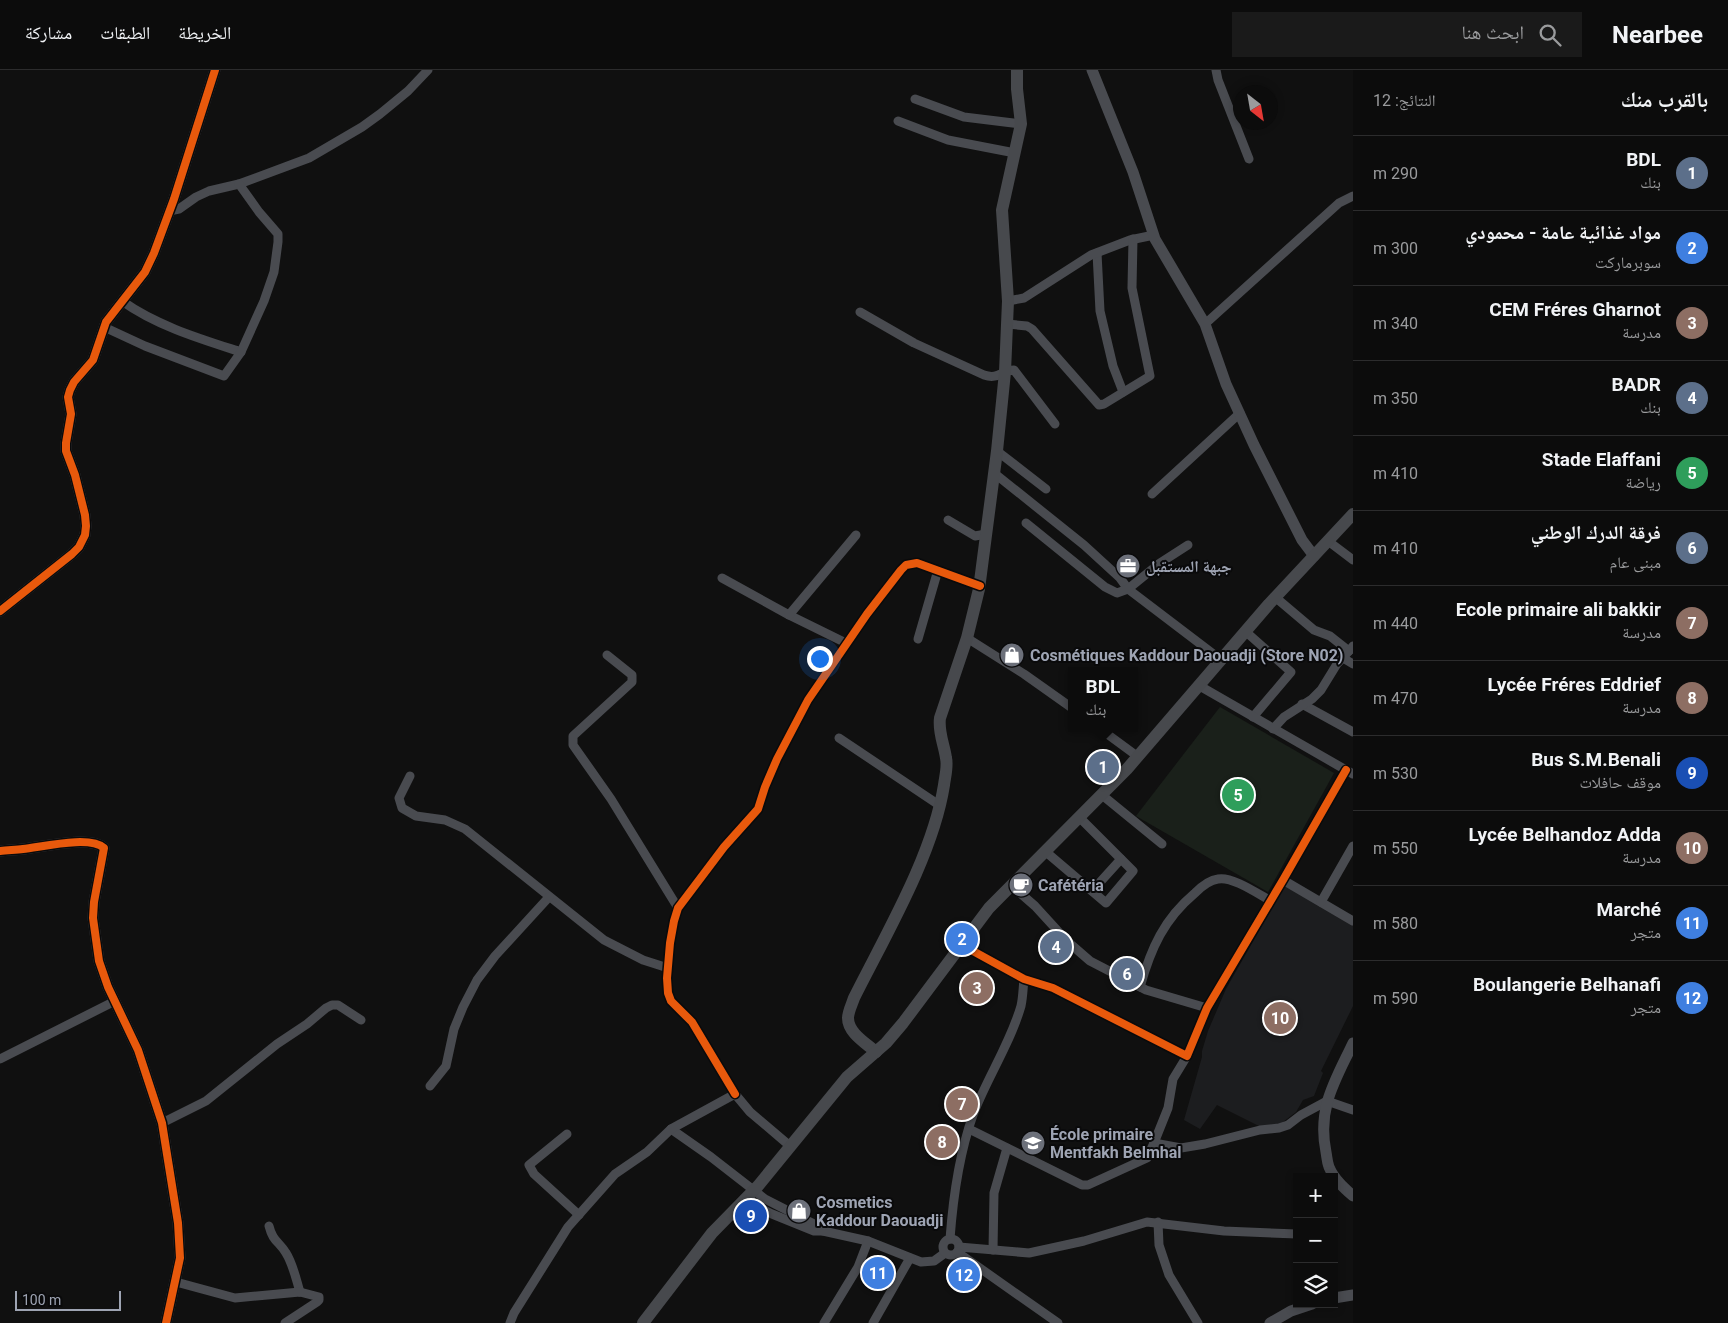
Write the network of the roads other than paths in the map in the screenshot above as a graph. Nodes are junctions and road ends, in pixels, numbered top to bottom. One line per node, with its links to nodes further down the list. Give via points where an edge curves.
1 (215, 70): 13 (street)
2 (428, 70): 11 (street, via 399,100 362,128 309,158)
3 (1017, 70): 8 (main road)
4 (1092, 70): 14 (street, via 1133,172)
5 (1216, 70): 10 (street)
6 (915, 99): 8 (street, via 964,117)
7 (898, 121): 9 (street, via 948,140)
8 (1021, 124): 9 (main road)
9 (1015, 153): 18 (main road, via 1002,210)
10 (1249, 159)
11 (239, 184): 13 (street, via 209,191 179,209); 23 (street, via 278,234 274,272)
12 (1353, 196): 21 (street, via 1339,202)
13 (169, 211): 17 (street, via 145,272)
14 (1154, 235): 15 (street); 21 (street)
15 (1133, 239): 16 (street); 25 (street, via 1132,288 1150,376)
16 (1097, 253): 18 (street, via 1024,298); 25 (street, via 1100,311 1113,366)
17 (122, 301): 22 (street); 23 (street, via 178,330)
18 (1008, 301): 20 (main road)
19 (860, 312): 24 (street, via 914,343 984,375 994,377)
20 (1007, 324): 24 (main road); 25 (street, via 1032,329 1099,405)
21 (1205, 324): 26 (street)
22 (104, 327): 23 (street, via 224,376); 46 (street, via 93,360 74,382 68,397 72,414 66,451 85,515 85,535 72,554)
23 (241, 352)
24 (1005, 372): 27 (street, via 1018,373); 28 (main road)
25 (1123, 392)
26 (1240, 413): 31 (street); 39 (street, via 1302,540)
27 (1055, 424)
28 (997, 451): 29 (main road); 30 (street)
29 (994, 472): 35 (main road); 44 (street, via 1084,545)
30 (1046, 489)
31 (1152, 494)
32 (1353, 514): 37 (main road)
33 (948, 520): 35 (street, via 975,536)
34 (1026, 523): 44 (street, via 1112,592)
35 (986, 534): 43 (main road)
36 (856, 536): 47 (street)
37 (1328, 541): 39 (main road); 40 (street)
38 (1188, 544): 44 (street)
39 (1314, 556): 45 (main road)
40 (1353, 560)
41 (938, 570): 43 (street); 50 (street); 51 (street, via 917,563 906,565)
42 (722, 578): 47 (street)
43 (980, 586): 49 (main road)
44 (1128, 589): 54 (street)
45 (1275, 597): 48 (main road); 52 (street, via 1314,630 1330,636)
46 (0, 611)
47 (789, 615): 51 (street)
48 (1245, 631): 54 (main road); 59 (street, via 1291,672)
49 (967, 638): 58 (street); 68 (main road, via 939,726 947,760)
50 (918, 639)
51 (846, 643): 81 (street, via 794,724 758,809 724,847)
52 (1348, 652): 55 (street); 57 (street, via 1321,690)
53 (607, 655): 81 (street, via 632,675 632,682 573,736 573,745 611,799)
54 (1220, 659): 56 (main road)
55 (1353, 664)
56 (1198, 685): 59 (street); 64 (main road)
57 (1302, 704): 60 (street); 62 (street)
58 (1068, 705)
59 (1253, 717): 60 (street)
60 (1273, 729): 65 (street)
61 (1105, 732): 64 (street)
62 (1353, 732)
63 (839, 738): 68 (street)
64 (1138, 756): 67 (main road)
65 (1349, 772): 75 (street)
66 (410, 776): 78 (street, via 399,798 402,808 416,816 445,820 465,829)
67 (1102, 795): 69 (main road); 70 (street)
68 (939, 805): 91 (main road, via 923,857 848,1016 854,1032)
69 (1080, 818): 73 (main road); 74 (street)
70 (1162, 844)
71 (1353, 846): 80 (street)
72 (0, 851): 87 (street, via 96,843 104,848 93,918 99,961)
73 (1046, 852): 76 (main road); 77 (street)
74 (1121, 859): 77 (street); 77 (street, via 1133,871 1106,903)
75 (1283, 880): 79 (street); 80 (street)
76 (1012, 886): 83 (main road, via 990,908); 86 (street, via 1090,961)
77 (1092, 891)
78 (549, 897): 84 (street, via 604,940 643,960); 94 (street, via 494,956 477,980 454,1029 446,1066)
79 (1271, 900): 86 (street, via 1234,881 1218,878 1204,885 1180,906 1160,934); 88 (street)
80 (1320, 902): 82 (street)
81 (678, 908): 84 (street)
82 (1353, 921)
83 (962, 945): 85 (street); 91 (main road, via 903,1023)
84 (668, 968): 95 (street, via 671,1001 692,1022)
85 (1024, 979): 92 (street, via 1053,988); 100 (street, via 1021,1006)
86 (1140, 987): 88 (street)
87 (115, 1001): 93 (street); 98 (street, via 138,1050)
88 (1207, 1008): 92 (street)
89 (361, 1020): 98 (street, via 338,1005 326,1008 206,1101)
90 (1353, 1043): 96 (street)
91 (876, 1052): 103 (main road, via 847,1077)
92 (1187, 1056): 102 (street, via 1173,1079 1168,1108)
93 (0, 1058)
94 (430, 1086)
95 (736, 1094): 99 (street); 103 (street, via 750,1112)
96 (1327, 1101): 97 (street); 102 (street, via 1279,1128 1181,1148); 106 (street, via 1324,1141 1329,1167)
97 (1353, 1110)
98 (162, 1123): 117 (street, via 178,1223 180,1258)
99 (670, 1129): 105 (street, via 711,1157); 107 (street, via 647,1152 615,1174)
100 (969, 1129): 104 (street); 111 (street)
101 (567, 1134): 107 (street, via 529,1165 534,1174)
102 (1154, 1143): 104 (street, via 1147,1158 1088,1185)
103 (790, 1146): 105 (main road)
104 (1007, 1148): 114 (street, via 994,1193)
105 (750, 1194): 112 (street, via 823,1231); 126 (main road, via 712,1233)
106 (1353, 1196)
107 (579, 1215): 125 (street, via 568,1227)
108 (1158, 1222): 110 (street, via 1204,1230); 114 (street, via 1029,1254); 131 (street, via 1159,1246 1169,1275)
109 (269, 1226): 118 (street, via 272,1236 289,1258)
110 (1293, 1234)
111 (950, 1239): 113 (street, via 955,1240); 115 (street, via 942,1246)
112 (868, 1241): 116 (street); 127 (street, via 858,1267)
113 (958, 1250): 114 (street); 115 (street, via 952,1255); 122 (street)
114 (993, 1250)
115 (945, 1253): 116 (street, via 934,1261 921,1262)
116 (910, 1258): 128 (street)
117 (176, 1282): 118 (street, via 236,1298); 123 (street)
118 (300, 1292): 124 (street, via 319,1297 319,1300)
119 (1353, 1295): 120 (street)
120 (1338, 1297)
121 (1300, 1308): 132 (street)
122 (1046, 1314): 129 (street); 130 (street)
123 (166, 1323)
124 (286, 1323)
125 (510, 1323)
126 (643, 1323)
127 (824, 1323)
128 (873, 1323)
129 (1042, 1323)
130 (1058, 1323)
131 (1198, 1323)
132 (1270, 1323)

